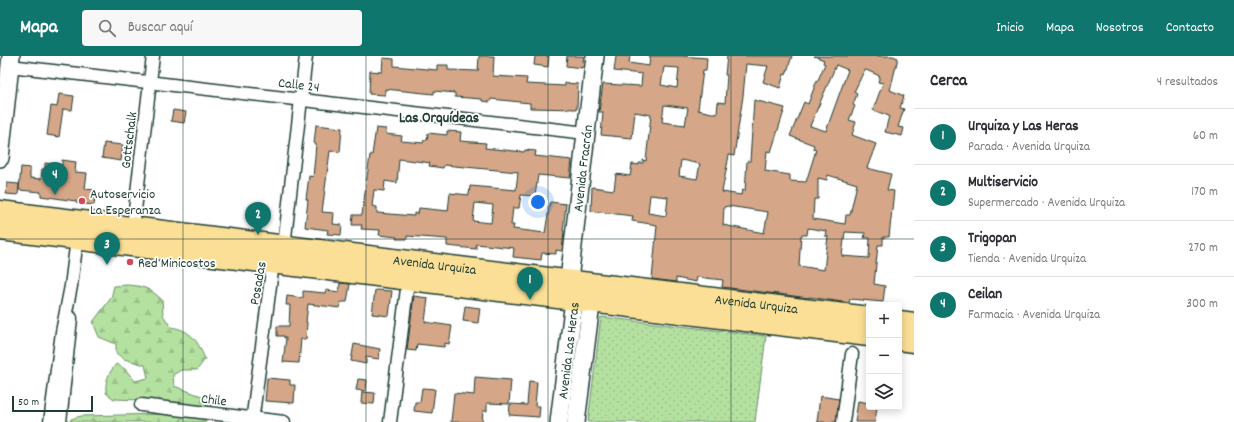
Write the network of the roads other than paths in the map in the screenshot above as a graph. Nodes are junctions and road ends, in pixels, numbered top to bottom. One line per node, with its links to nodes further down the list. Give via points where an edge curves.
1 (153, 56): 5 (street, Gottschalk)
2 (306, 56): 6 (street, Posadas)
3 (595, 56): 7 (main road, Avenida Fracrán)
4 (10, 61): 5 (street, Calle 24); 8 (main road)
5 (150, 82): 6 (street, Calle 24); 10 (street, Gottschalk)
6 (301, 100): 7 (street, Calle 24); 13 (street, Posadas)
7 (586, 133): 15 (main road, Avenida Fracrán)
8 (0, 158)
9 (0, 211): 10 (main road, Avenida Urquiza)
10 (133, 227): 13 (main road, Avenida Urquiza)
11 (0, 230): 12 (main road, Avenida Urquiza)
12 (77, 239): 14 (main road, Avenida Urquiza); 17 (street)
13 (284, 246): 14 (street, Posadas); 15 (main road, Avenida Urquiza)
14 (273, 263): 16 (main road, Avenida Urquiza); 27 (street, Posadas)
15 (569, 280): 18 (main road, Avenida Urquiza)
16 (408, 281): 18 (main road, Avenida Urquiza); 31 (street)
17 (71, 286): 28 (street); 29 (street, via 72,308)
18 (586, 295): 19 (main road, Avenida Urquiza); 22 (main road, Avenida Urquiza); 32 (main road, Avenida Las Heras); 33 (main road, Avenida Las Heras)
19 (866, 317)
20 (902, 321): 21 (main road)
21 (914, 323)
22 (866, 336)
23 (902, 340): 24 (main road)
24 (914, 342)
25 (852, 354): 34 (street)
26 (141, 405): 27 (street, Chile)
27 (252, 420): 30 (street, Chile)
28 (50, 422)
29 (60, 422)
30 (284, 422)
31 (390, 422)
32 (559, 422)
33 (576, 422)
34 (843, 422)

